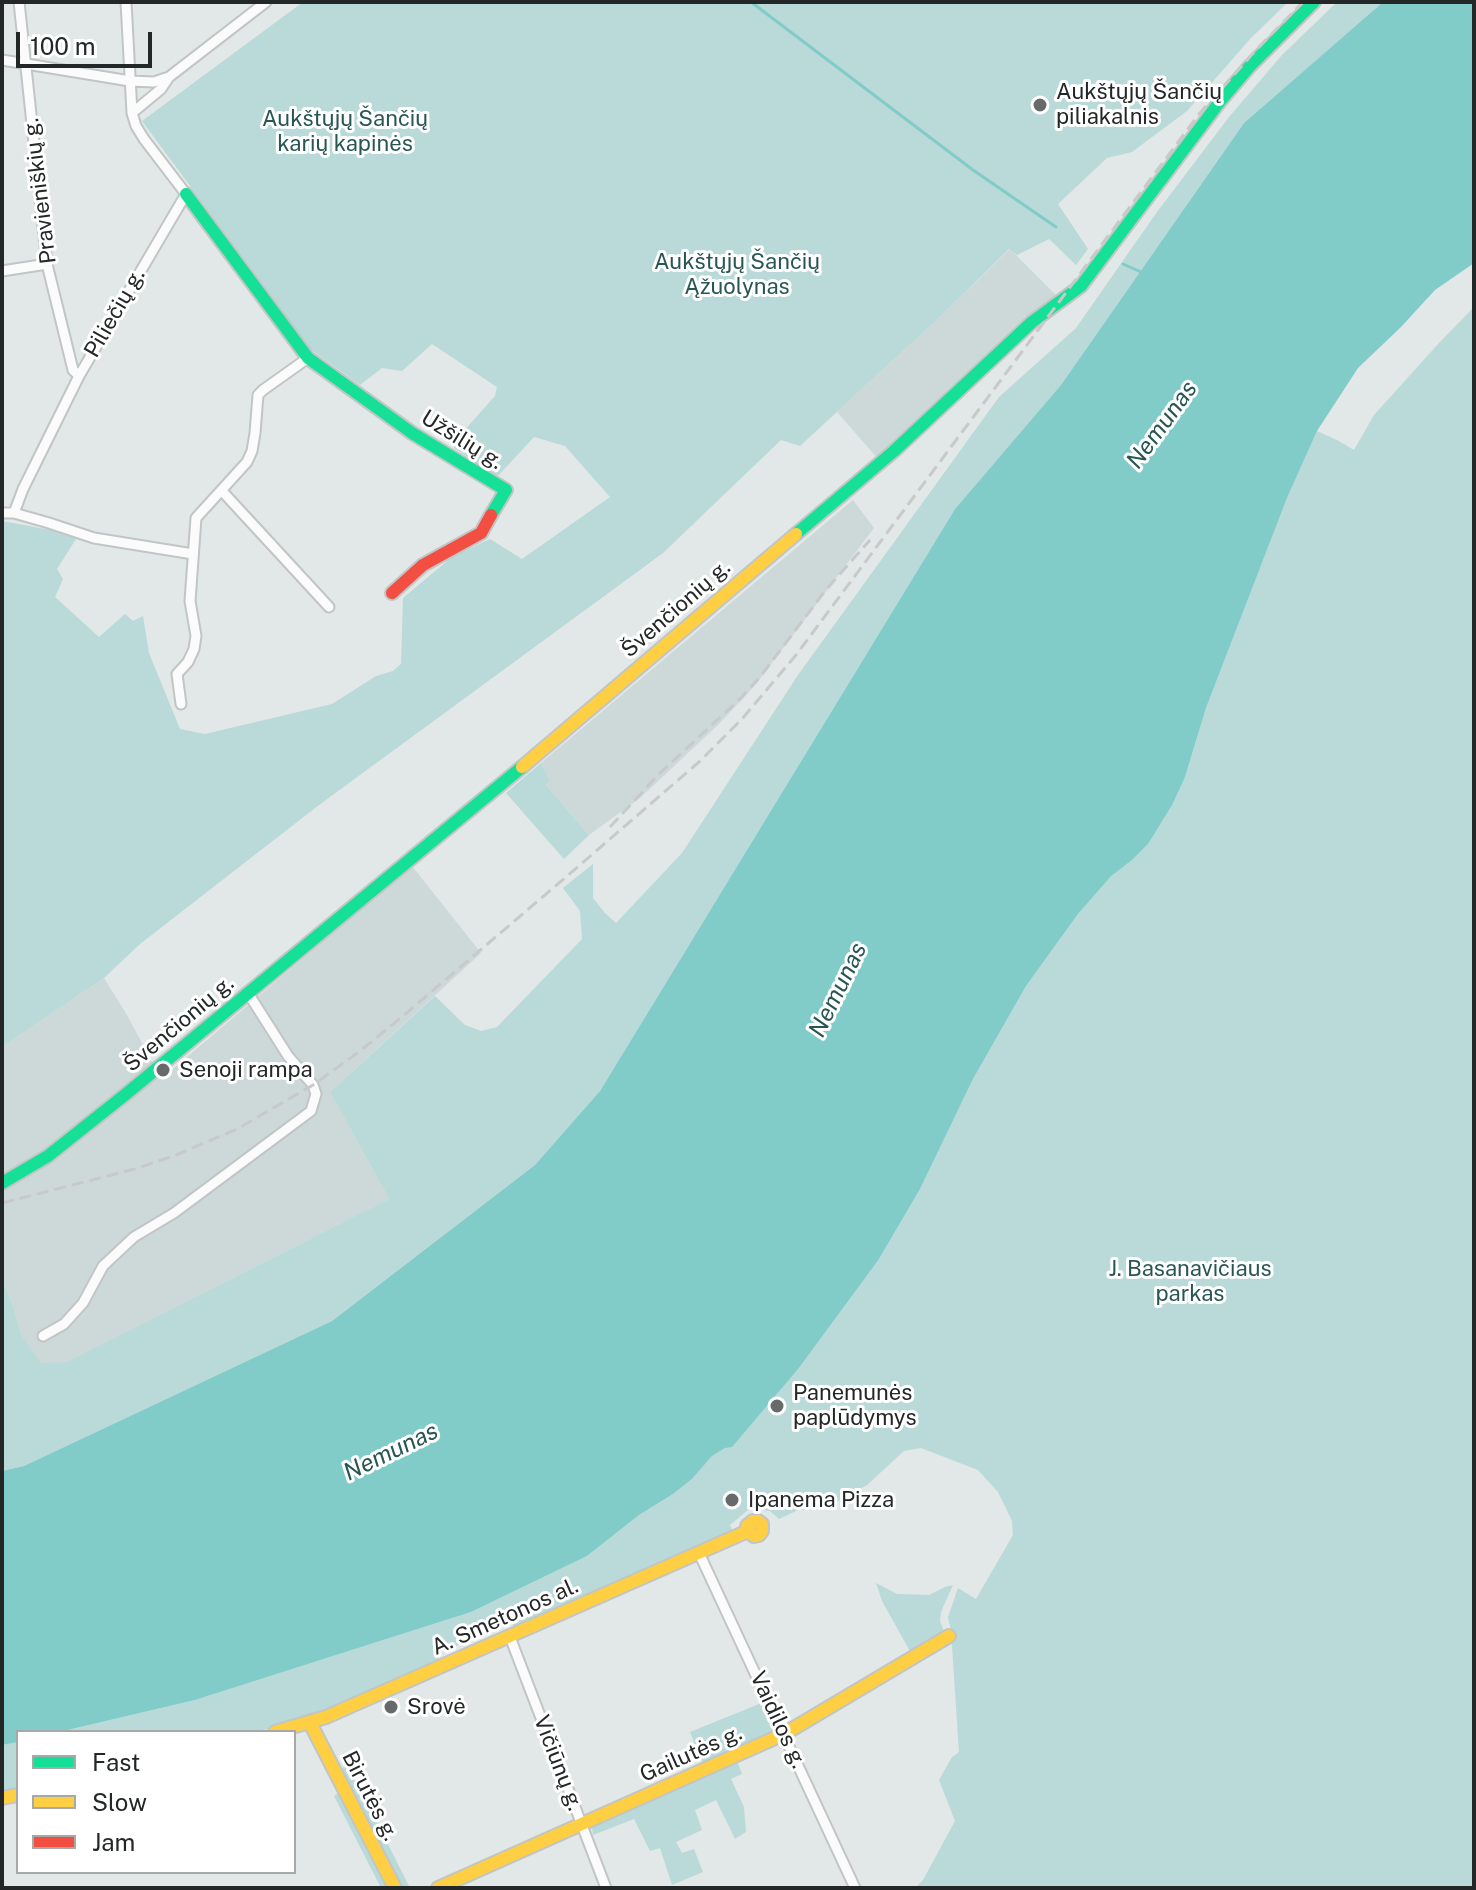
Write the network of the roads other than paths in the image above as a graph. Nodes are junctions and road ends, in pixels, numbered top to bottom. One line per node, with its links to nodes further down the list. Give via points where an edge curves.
1 (19, 2): 6 (street, Pravieniškių g.)
2 (126, 2): 8 (street)
3 (266, 2): 7 (street)
4 (1314, 2): 22 (street, Švenčionių g., via 1221,100 1081,286 1032,322 894,451 574,724)
5 (2, 60): 6 (street)
6 (25, 64): 8 (street); 11 (street, Pravieniškių g.)
7 (169, 77): 8 (street); 9 (street)
8 (130, 81): 9 (street)
9 (132, 113): 10 (street, via 144,139)
10 (186, 194): 13 (street, Užšilių g.); 14 (street, Piliečių g.)
11 (47, 264): 12 (street); 14 (street, Pravieniškių g., via 73,370)
12 (2, 271)
13 (308, 358): 15 (street, via 258,395 252,451); 19 (street, Užšilių g., via 429,445 506,490 481,533 423,565)
14 (79, 376): 17 (street, Piliečių g.)
15 (222, 491): 18 (street, via 196,518); 20 (street)
16 (2, 513): 17 (street)
17 (14, 513): 18 (street, via 94,538)
18 (193, 554): 21 (street, via 190,601 196,636 188,662 177,674)
19 (392, 593)
20 (329, 607)
21 (181, 704)
22 (248, 993): 23 (street, Švenčionių g., via 48,1156); 24 (street, via 313,1085 311,1111 134,1237 103,1266 83,1303 64,1324)
23 (2, 1183)
24 (43, 1336)
25 (748, 1531): 26 (street, A. Smetonos al.)
26 (699, 1553): 28 (street, A. Smetonos al.); 31 (street, Vaidilos g.)
27 (949, 1636): 31 (street, Gailutės g.)
28 (510, 1637): 29 (street, A. Smetonos al.); 32 (street, Vičiūnų g.)
29 (310, 1723): 30 (street, A. Smetonos al.); 33 (street, Birutės g.)
30 (283, 1730)
31 (784, 1734): 32 (street, Gailutės g.); 36 (street, Vaidilos g.)
32 (582, 1825): 34 (street, Gailutės g.); 35 (street, Vičiūnų g.)
33 (395, 1888)
34 (438, 1888)
35 (606, 1888)
36 (855, 1888)

